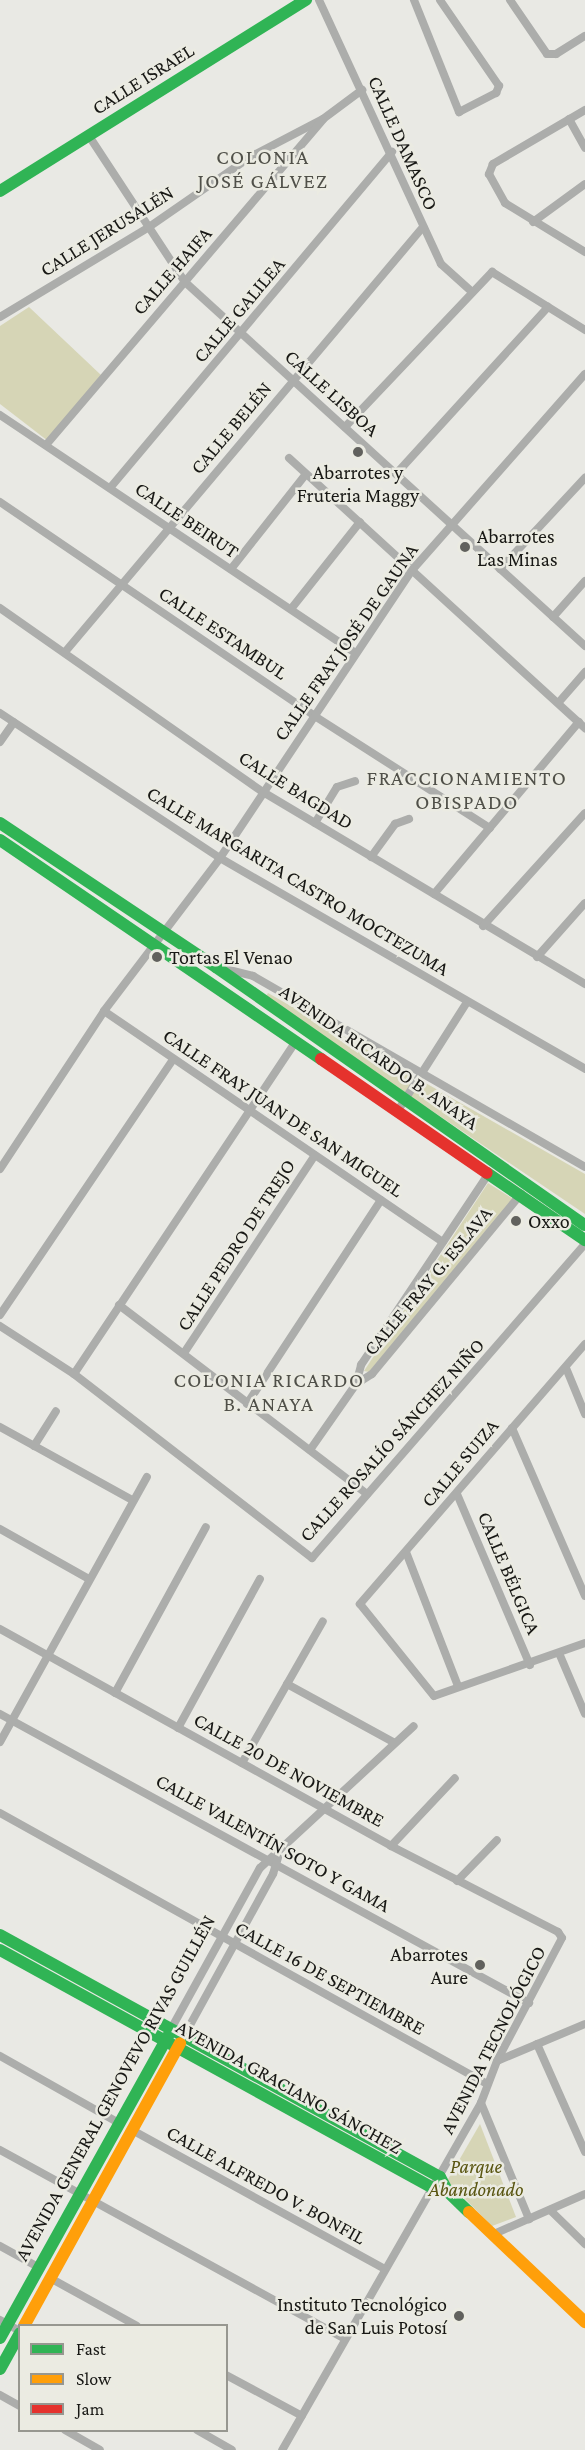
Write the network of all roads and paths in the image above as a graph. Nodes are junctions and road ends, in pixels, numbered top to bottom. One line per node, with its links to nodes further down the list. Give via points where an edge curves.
1 (306, 0): 11 (street, CALLE ISRAEL)
2 (319, 0): 7 (street, CALLE DAMASCO)
3 (414, 0): 4 (street, via 459,112 495,93 499,86)
4 (441, 0)
5 (510, 0): 6 (street, via 547,54 556,54)
6 (585, 36)
7 (362, 90): 9 (street); 13 (street, CALLE DAMASCO)
8 (585, 110): 10 (street)
9 (323, 119): 17 (street, CALLE JERUSALÉN, via 250,157); 20 (street, CALLE HAIFA)
10 (569, 119): 12 (street); 16 (street, via 490,169 505,203)
11 (89, 136): 15 (street, CALLE ISRAEL); 17 (street, CALLE LISBOA)
12 (585, 148)
13 (392, 152): 18 (street, CALLE DAMASCO); 25 (street, CALLE GALILEA)
14 (585, 184): 16 (street)
15 (0, 192)
16 (533, 222): 19 (street)
17 (149, 227): 20 (street, CALLE LISBOA); 23 (street, CALLE JERUSALÉN)
18 (423, 227): 21 (street, CALLE DAMASCO, via 441,264); 27 (street, CALLE BELÉN)
19 (585, 252)
20 (185, 282): 25 (street, CALLE LISBOA); 30 (street, CALLE HAIFA)
21 (471, 291): 22 (street, via 492,272); 29 (street)
22 (548, 307): 24 (street); 33 (street)
23 (0, 317)
24 (585, 330)
25 (242, 333): 27 (street, CALLE LISBOA); 35 (street, CALLE GALILEA)
26 (585, 374): 38 (street, CALLE FRAY JOSÉ DE GAUNA)
27 (293, 380): 29 (street, CALLE LISBOA); 39 (street, CALLE BELÉN)
28 (0, 415): 30 (street, CALLE BEIRUT)
29 (345, 427): 33 (street, CALLE LISBOA)
30 (46, 446): 35 (street, CALLE BEIRUT)
31 (289, 458): 32 (street)
32 (306, 474): 37 (street); 40 (street)
33 (396, 474): 38 (street, CALLE LISBOA)
34 (585, 478): 42 (street)
35 (110, 488): 39 (street, CALLE BEIRUT)
36 (0, 502): 44 (street, CALLE ESTAMBUL)
37 (360, 522): 41 (street); 46 (street)
38 (452, 524): 41 (street, CALLE FRAY JOSÉ DE GAUNA); 42 (street, CALLE LISBOA)
39 (169, 528): 40 (street, CALLE BEIRUT); 44 (street, CALLE BELÉN)
40 (231, 569): 46 (street, CALLE BEIRUT)
41 (413, 569): 50 (street, CALLE FRAY JOSÉ DE GAUNA); 52 (street)
42 (500, 569): 47 (street, CALLE LISBOA)
43 (585, 581): 47 (street)
44 (122, 584): 49 (street, CALLE BELÉN); 54 (street, CALLE ESTAMBUL)
45 (0, 608): 49 (street, CALLE BAGDAD)
46 (291, 609): 50 (street, CALLE BEIRUT)
47 (553, 616): 48 (street, CALLE LISBOA)
48 (585, 646)
49 (64, 652): 59 (street, CALLE BAGDAD)
50 (356, 653): 54 (street, CALLE FRAY JOSÉ DE GAUNA)
51 (585, 672): 52 (street)
52 (559, 702): 56 (street)
53 (0, 713): 55 (street, CALLE MARGARITA CASTRO MOCTEZUMA)
54 (313, 715): 59 (street, CALLE FRAY JOSÉ DE GAUNA); 64 (street, CALLE ESTAMBUL)
55 (14, 722): 57 (street); 67 (street, CALLE MARGARITA CASTRO MOCTEZUMA)
56 (582, 725): 64 (street)
57 (0, 742)
58 (356, 781): 62 (street, via 337,787)
59 (263, 792): 62 (street, CALLE BAGDAD); 67 (street, CALLE FRAY JOSÉ DE GAUNA)
60 (585, 813): 72 (street)
61 (409, 819): 66 (street, via 395,824)
62 (315, 823): 66 (street, CALLE BAGDAD)
63 (1, 826): 68 (street, AVENIDA RICARDO B. ANAYA)
64 (490, 828): 70 (street)
65 (0, 840): 69 (street, AVENIDA RICARDO B. ANAYA)
66 (371, 857): 70 (street, CALLE BAGDAD)
67 (220, 858): 73 (street, CALLE FRAY JOSÉ DE GAUNA); 78 (street, CALLE MARGARITA CASTRO MOCTEZUMA)
68 (77, 876): 69 (street); 73 (street, AVENIDA RICARDO B. ANAYA)
69 (69, 887): 74 (street, AVENIDA RICARDO B. ANAYA)
70 (434, 894): 72 (street, CALLE BAGDAD)
71 (585, 903): 75 (street)
72 (483, 926): 75 (street, CALLE BAGDAD)
73 (164, 933): 74 (street, CALLE FRAY JOSÉ DE GAUNA); 76 (street, AVENIDA RICARDO B. ANAYA)
74 (155, 944): 79 (street, CALLE FRAY JOSÉ DE GAUNA); 80 (street, AVENIDA RICARDO B. ANAYA)
75 (537, 957): 77 (street, CALLE BAGDAD)
76 (216, 967): 83 (street, via 253,976); 84 (street, AVENIDA RICARDO B. ANAYA)
77 (585, 984)
78 (467, 1002): 82 (street, CALLE MARGARITA CASTRO MOCTEZUMA); 83 (street)
79 (104, 1011): 81 (street, CALLE FRAY JUAN DE SAN MIGUEL); 89 (street, CALLE FRAY JOSÉ DE GAUNA)
80 (296, 1042): 85 (street); 86 (street, AVENIDA RICARDO B. ANAYA)
81 (173, 1059): 85 (street, CALLE FRAY JUAN DE SAN MIGUEL); 97 (street)
82 (585, 1069)
83 (421, 1074): 84 (street); 88 (street)
84 (405, 1100): 86 (street); 93 (street, AVENIDA RICARDO B. ANAYA)
85 (249, 1110): 87 (street, CALLE FRAY JUAN DE SAN MIGUEL); 96 (street)
86 (398, 1112): 90 (street, AVENIDA RICARDO B. ANAYA)
87 (315, 1155): 92 (street, CALLE FRAY JUAN DE SAN MIGUEL); 100 (street, CALLE PEDRO DE TREJO)
88 (585, 1167)
89 (0, 1169)
90 (489, 1173): 91 (street, AVENIDA RICARDO B. ANAYA); 94 (street, CALLE FRAY G. ESLAVA)
91 (521, 1194): 95 (street, AVENIDA RICARDO B. ANAYA); 103 (street, CALLE FRAY G. ESLAVA, via 372,1374)
92 (381, 1200): 94 (street, CALLE FRAY JUAN DE SAN MIGUEL); 104 (street)
93 (585, 1225)
94 (443, 1242): 103 (street, CALLE FRAY G. ESLAVA, via 361,1365)
95 (585, 1242): 112 (street, CALLE ROSALÍO SÁNCHEZ NIÑO)
96 (119, 1305): 100 (street); 102 (street)
97 (0, 1315)
98 (0, 1326): 102 (street, CALLE ROSALÍO SÁNCHEZ NIÑO)
99 (585, 1344): 101 (street, CALLE SUIZA)
100 (184, 1353): 104 (street)
101 (566, 1368): 106 (street); 108 (street, CALLE SUIZA)
102 (74, 1374): 112 (street, CALLE ROSALÍO SÁNCHEZ NIÑO, via 312,1558)
103 (356, 1384): 110 (street, CALLE FRAY G. ESLAVA)
104 (247, 1404): 110 (street)
105 (56, 1411): 109 (street)
106 (585, 1414)
107 (0, 1427): 109 (street)
108 (512, 1428): 113 (street, CALLE SUIZA); 120 (street)
109 (34, 1446): 114 (street)
110 (310, 1450): 112 (street)
111 (147, 1477): 114 (street)
112 (367, 1494)
113 (457, 1494): 117 (street, CALLE SUIZA); 126 (street, CALLE BÉLGICA)
114 (132, 1500): 118 (street)
115 (206, 1527): 129 (street)
116 (0, 1529): 118 (street)
117 (406, 1552): 128 (street); 128 (street, CALLE SUIZA, via 360,1604 434,1696)
118 (89, 1579): 125 (street)
119 (260, 1579): 134 (street)
120 (585, 1596)
121 (323, 1621): 127 (street)
122 (0, 1629): 125 (street, CALLE 20 DE NOVIEMBRE)
123 (585, 1643): 124 (street)
124 (559, 1653): 126 (street); 131 (street)
125 (47, 1656): 129 (street, CALLE 20 DE NOVIEMBRE); 132 (street)
126 (530, 1665): 128 (street)
127 (287, 1684): 136 (street); 137 (street)
128 (458, 1686)
129 (115, 1693): 134 (street, CALLE 20 DE NOVIEMBRE)
130 (0, 1714): 132 (street, CALLE VALENTÍN SOTO Y GAMA)
131 (585, 1714)
132 (12, 1721): 135 (street); 143 (street, CALLE VALENTÍN SOTO Y GAMA)
133 (414, 1726): 136 (street)
134 (178, 1728): 137 (street, CALLE 20 DE NOVIEMBRE)
135 (0, 1742)
136 (393, 1742): 139 (street)
137 (242, 1763): 139 (street, CALLE 20 DE NOVIEMBRE)
138 (455, 1778): 142 (street)
139 (322, 1807): 142 (street, CALLE 20 DE NOVIEMBRE); 143 (street)
140 (0, 1813): 146 (street, CALLE 16 DE SEPTIEMBRE)
141 (497, 1840): 144 (street)
142 (391, 1846): 144 (street, CALLE 20 DE NOVIEMBRE)
143 (273, 1861): 146 (street, AVENIDA GENERAL GENOVEVO RIVAS GUILLÉN); 148 (street, AVENIDA GENERAL GENOVEVO RIVAS GUILLÉN); 150 (street, CALLE VALENTÍN SOTO Y GAMA)
144 (457, 1881): 147 (street, CALLE 20 DE NOVIEMBRE, via 558,1932)
145 (0, 1935): 152 (street, AVENIDA GRACIANO SÁNCHEZ)
146 (222, 1936): 148 (street, CALLE 16 DE SEPTIEMBRE); 152 (street, AVENIDA GENERAL GENOVEVO RIVAS GUILLÉN)
147 (562, 1938): 150 (street, AVENIDA TECNOLÓGICO)
148 (235, 1944): 153 (street, AVENIDA GENERAL GENOVEVO RIVAS GUILLÉN); 159 (street, CALLE 16 DE SEPTIEMBRE)
149 (0, 1950): 154 (street, AVENIDA GRACIANO SÁNCHEZ)
150 (529, 2003): 158 (street, AVENIDA TECNOLÓGICO)
151 (585, 2024): 155 (street)
152 (171, 2029): 153 (street, AVENIDA GRACIANO SÁNCHEZ); 154 (street, AVENIDA GENERAL GENOVEVO RIVAS GUILLÉN)
153 (184, 2036): 156 (street, AVENIDA GENERAL GENOVEVO RIVAS GUILLÉN); 160 (street, AVENIDA GRACIANO SÁNCHEZ)
154 (165, 2042): 156 (street, AVENIDA GRACIANO SÁNCHEZ); 163 (street, AVENIDA GENERAL GENOVEVO RIVAS GUILLÉN)
155 (537, 2044): 158 (street); 166 (street)
156 (177, 2048): 162 (street, AVENIDA GRACIANO SÁNCHEZ); 164 (street, AVENIDA GENERAL GENOVEVO RIVAS GUILLÉN)
157 (0, 2056): 163 (street)
158 (497, 2061): 159 (street, AVENIDA TECNOLÓGICO)
159 (487, 2084): 161 (street, AVENIDA TECNOLÓGICO)
160 (307, 2102): 162 (street); 167 (street, AVENIDA GRACIANO SÁNCHEZ)
161 (481, 2103): 167 (street, AVENIDA TECNOLÓGICO); 172 (street)
162 (300, 2116): 167 (street, AVENIDA GRACIANO SÁNCHEZ)
163 (119, 2123): 168 (street, AVENIDA GENERAL GENOVEVO RIVAS GUILLÉN)
164 (132, 2130): 170 (street, AVENIDA GENERAL GENOVEVO RIVAS GUILLÉN); 177 (street, CALLE ALFREDO V. BONFIL)
165 (0, 2150): 168 (street)
166 (585, 2152)
167 (437, 2182): 173 (street); 177 (street, AVENIDA TECNOLÓGICO)
168 (80, 2194): 170 (street); 176 (street, AVENIDA GENERAL GENOVEVO RIVAS GUILLÉN)
169 (585, 2194): 171 (street)
170 (93, 2201): 178 (street, AVENIDA GENERAL GENOVEVO RIVAS GUILLÉN); 186 (street)
171 (550, 2210): 172 (street); 174 (street)
172 (529, 2219): 173 (street)
173 (494, 2234): 180 (street)
174 (585, 2244)
175 (0, 2246): 176 (street)
176 (38, 2267): 179 (street, AVENIDA GENERAL GENOVEVO RIVAS GUILLÉN)
177 (385, 2269): 186 (street, AVENIDA TECNOLÓGICO)
178 (50, 2278): 181 (street, AVENIDA GENERAL GENOVEVO RIVAS GUILLÉN); 182 (street)
179 (4, 2322): 183 (street); 185 (street, AVENIDA GENERAL GENOVEVO RIVAS GUILLÉN)
180 (585, 2322)
181 (25, 2324)
182 (135, 2324)
183 (18, 2331)
184 (18, 2336): 187 (street)
185 (0, 2338)
186 (345, 2339): 191 (street, AVENIDA TECNOLÓGICO)
187 (0, 2369)
188 (228, 2376): 191 (street)
189 (0, 2395): 190 (street)
190 (18, 2405)
191 (302, 2416): 196 (street, AVENIDA TECNOLÓGICO)
192 (68, 2432): 194 (street)
193 (200, 2432): 195 (street)
194 (100, 2450)
195 (231, 2450)
196 (282, 2450)

